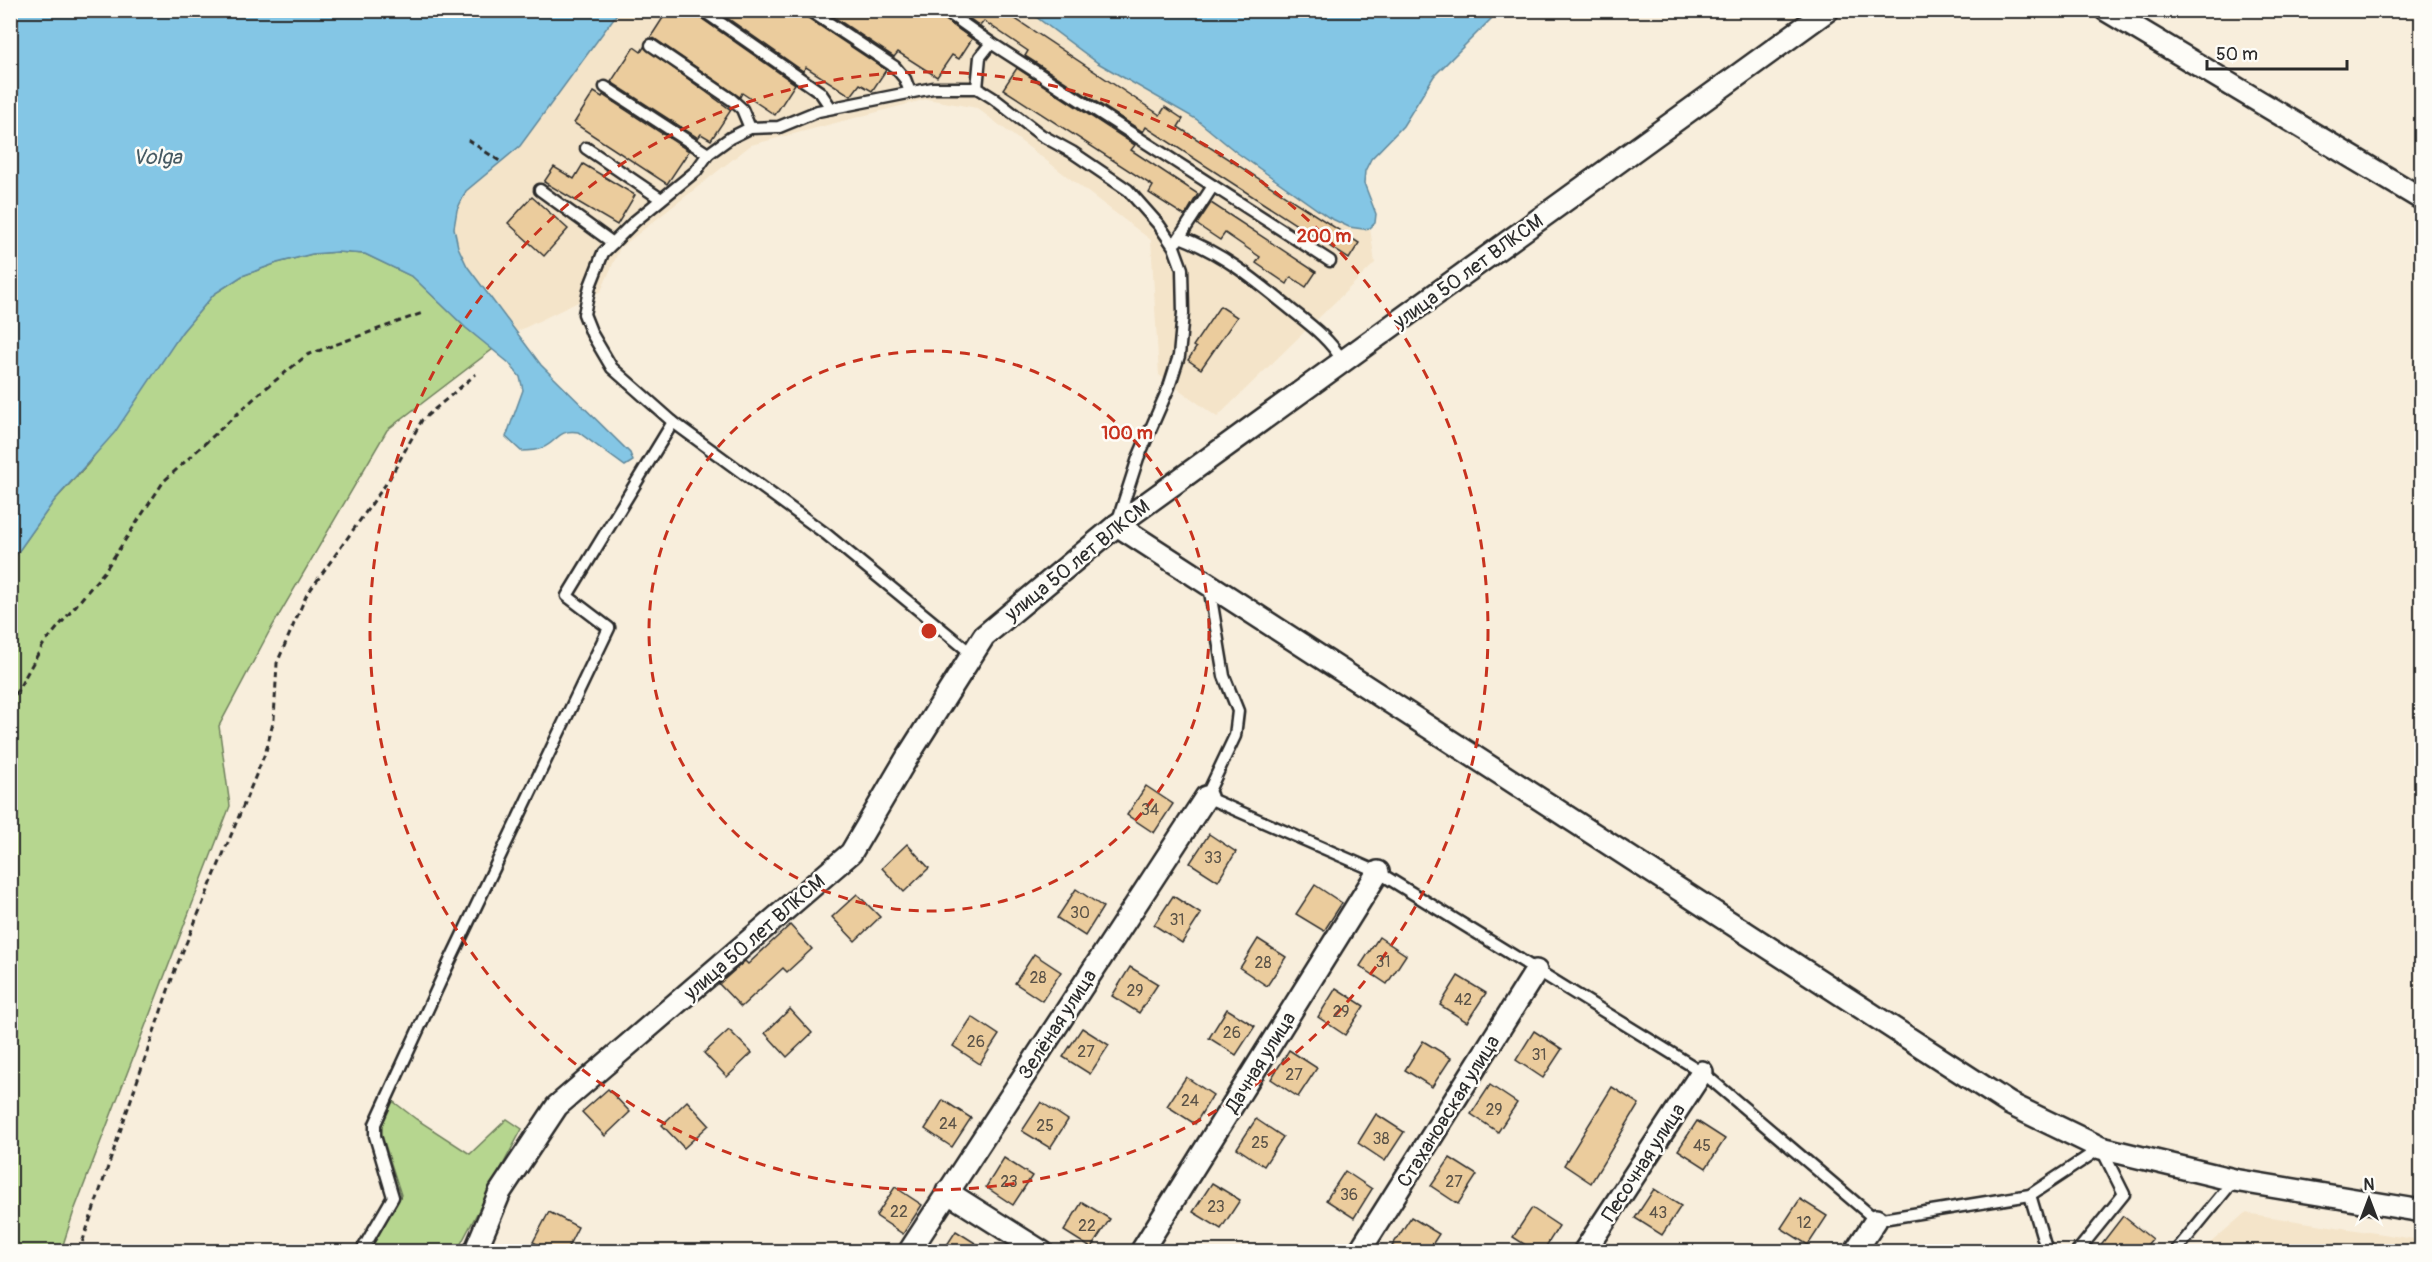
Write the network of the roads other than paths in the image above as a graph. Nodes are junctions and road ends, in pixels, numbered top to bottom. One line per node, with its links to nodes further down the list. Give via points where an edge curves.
1 (702, 10): 13 (lane, via 820,92)
2 (809, 10): 12 (lane, via 895,67)
3 (944, 10): 8 (lane)
4 (1810, 10): 7 (street)
5 (1828, 10): 7 (street, улица 50 лет ВЛКСМ)
6 (2106, 10): 20 (street)
7 (1799, 31): 24 (street, улица 50 лет ВЛКСМ)
8 (991, 43): 11 (lane, via 980,57); 17 (lane)
9 (651, 45): 14 (lane, via 732,100 742,109)
10 (605, 87): 16 (lane)
11 (976, 88): 12 (lane); 21 (lane, via 1128,190)
12 (910, 92): 13 (lane)
13 (831, 108): 14 (lane, via 779,127)
14 (750, 128): 16 (lane)
15 (586, 148): 19 (lane)
16 (708, 154): 19 (lane, via 696,171)
17 (1213, 186): 21 (lane); 23 (lane)
18 (540, 190): 22 (lane)
19 (662, 199): 22 (lane)
20 (2421, 199)
21 (1177, 242): 24 (lane, via 1202,246 1234,264 1330,341); 26 (lane, via 1183,313 1179,356 1138,458)
22 (613, 243): 25 (lane, via 603,253 584,314 612,368)
23 (1330, 261)
24 (1343, 361): 26 (street, улица 50 лет ВЛКСМ)
25 (673, 422): 28 (lane, via 826,534); 39 (lane, via 567,596 609,628 375,1124 393,1197)
26 (1117, 525): 27 (street); 28 (street, улица 50 лет ВЛКСМ, via 984,636)
27 (1208, 582): 29 (lane, via 1224,676 1238,711 1235,736); 33 (street, via 2010,1104)
28 (972, 654): 40 (street, улица 50 лет ВЛКСМ, via 851,853 557,1106 500,1192)
29 (1206, 797): 30 (lane); 35 (street, Зелёная улица)
30 (1378, 872): 31 (lane); 43 (street, Дачная улица)
31 (1536, 971): 32 (lane); 44 (street, Стахановская улица)
32 (1702, 1072): 38 (lane); 45 (street, Песочная улица)
33 (2101, 1148): 34 (street); 36 (lane); 48 (lane, via 2124,1194)
34 (2234, 1180): 37 (street); 49 (lane)
35 (947, 1192): 41 (street, Зелёная улица); 42 (street)
36 (2030, 1195): 38 (lane); 47 (lane)
37 (2421, 1211)
38 (1876, 1220): 46 (street)
39 (361, 1251)
40 (475, 1251)
41 (909, 1251)
42 (1042, 1251)
43 (1141, 1251)
44 (1359, 1251)
45 (1584, 1251)
46 (1855, 1251)
47 (2047, 1251)
48 (2077, 1251)
49 (2175, 1251)

